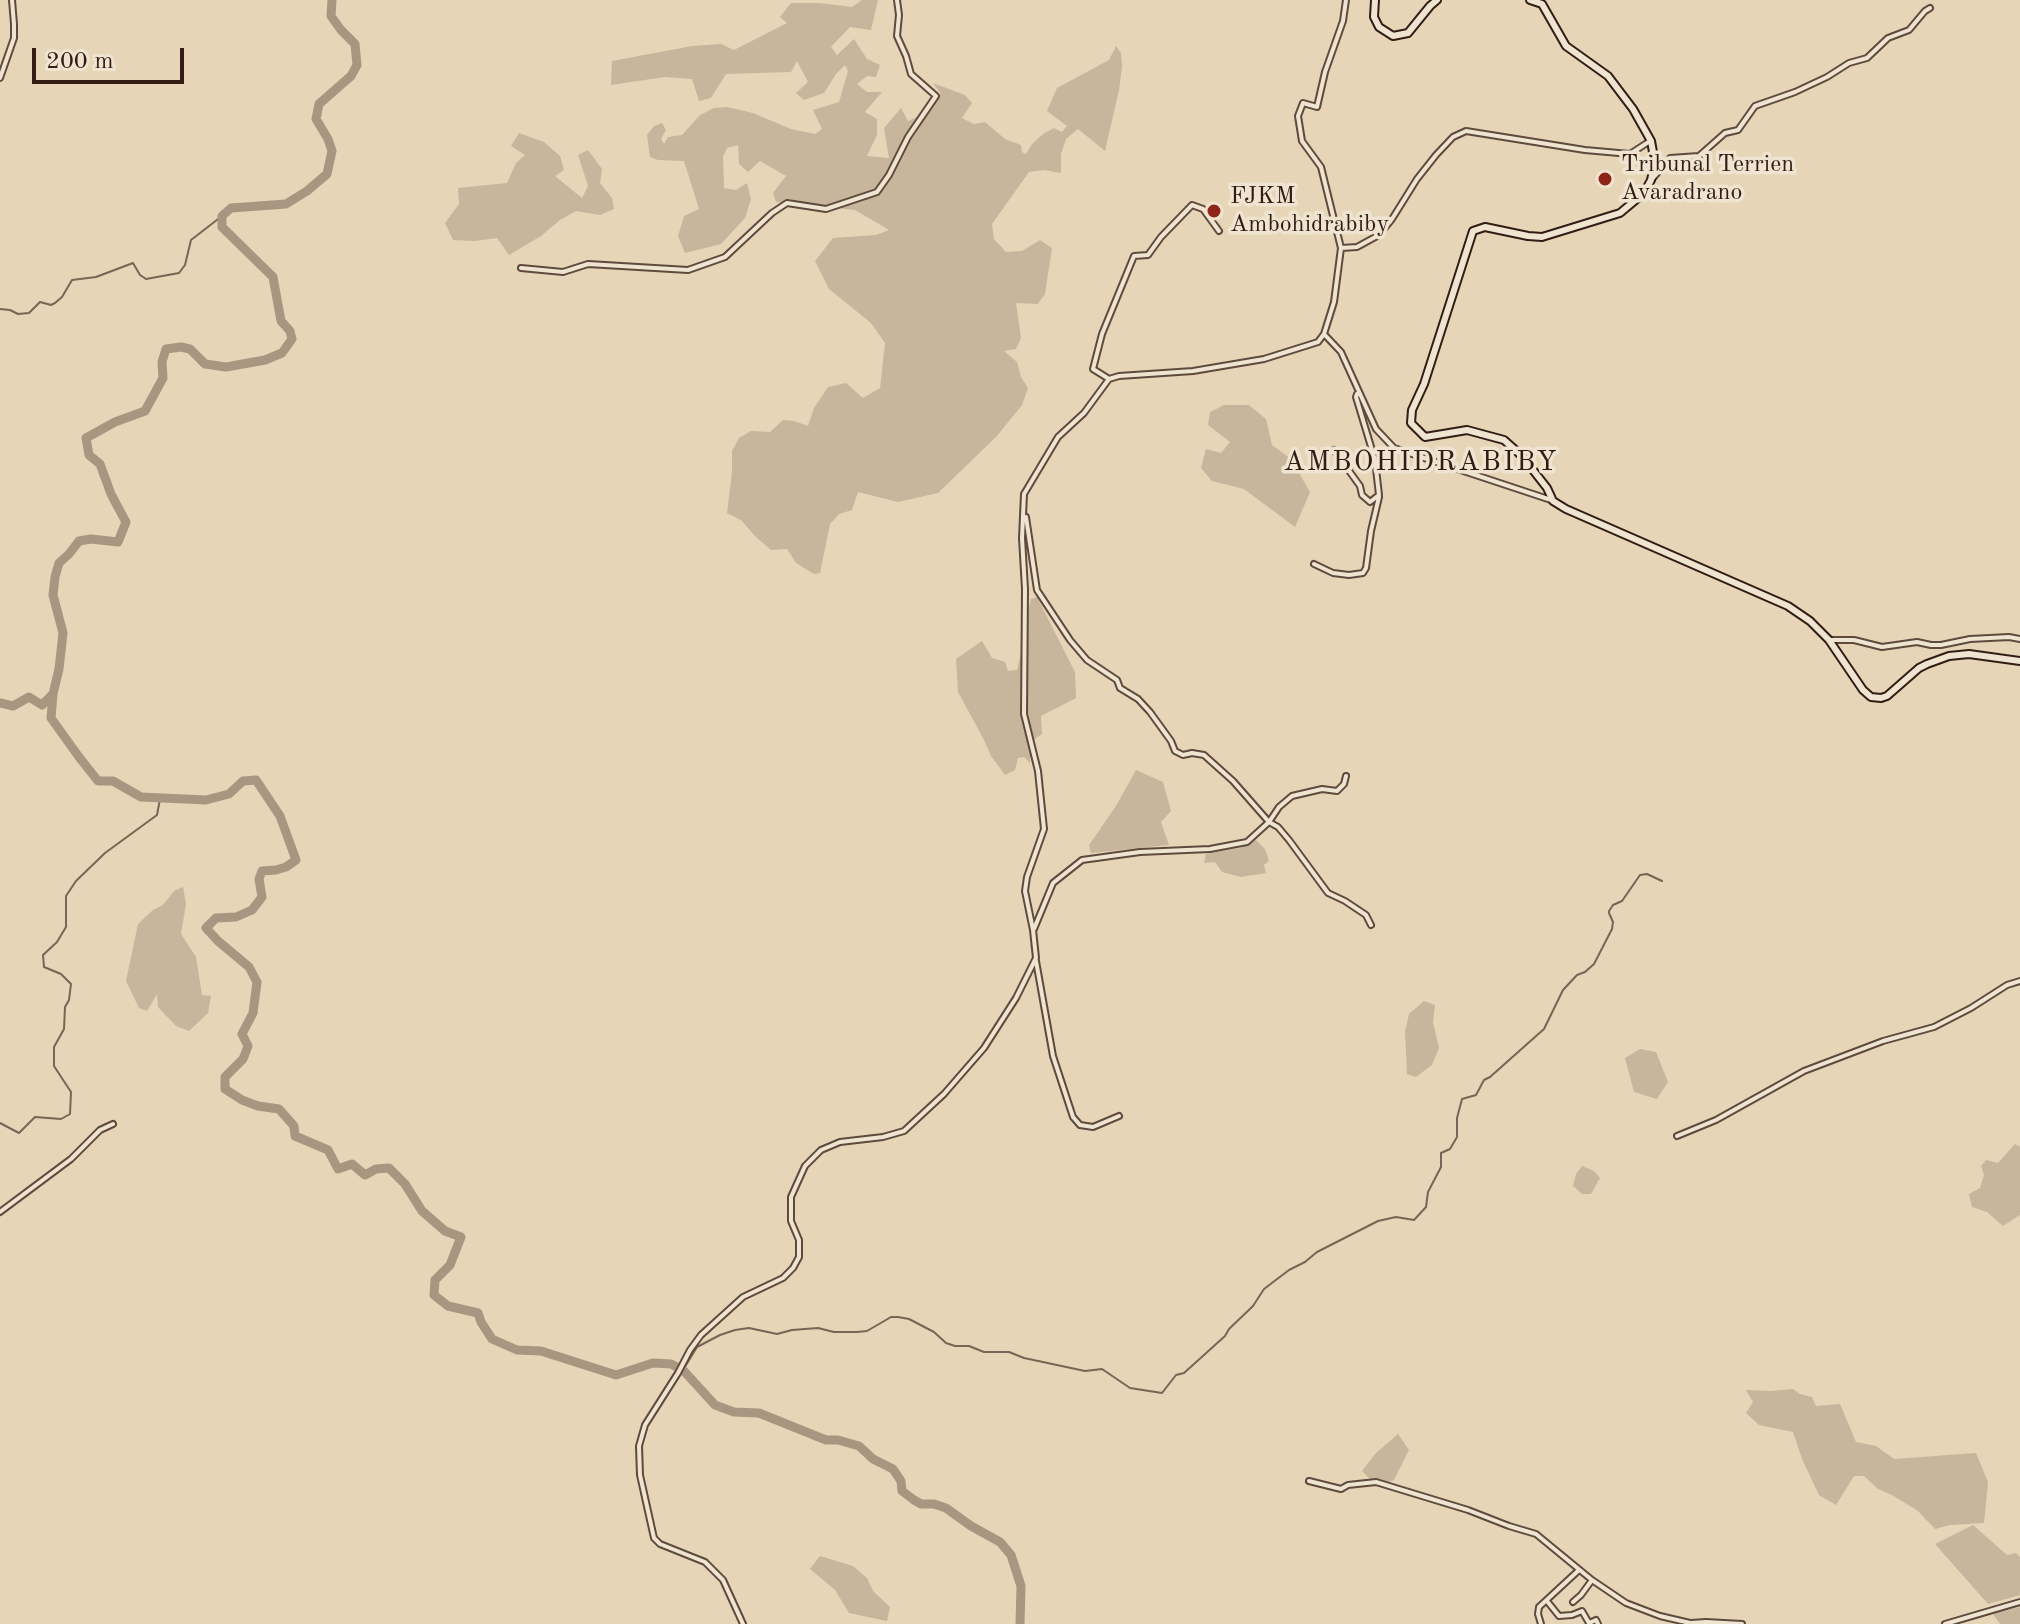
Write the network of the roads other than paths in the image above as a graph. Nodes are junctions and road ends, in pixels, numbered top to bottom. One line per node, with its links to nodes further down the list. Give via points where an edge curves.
1 (12, 0): 8 (street, via 14,38)
2 (897, 0): 13 (street, via 897,36 911,74 936,96 877,192 826,209 787,203 725,257 688,270 588,264 563,272)
3 (1346, 0): 12 (street, via 1317,107 1303,103 1298,116 1302,141 1321,167)
4 (1375, 0): 5 (main road, via 1379,27 1393,36 1408,33)
5 (1437, 0)
6 (1530, 0): 9 (main road, via 1542,4 1566,46 1608,76)
7 (1930, 8): 10 (street, via 1909,30 1888,38 1867,58 1755,106 1738,130 1725,133 1699,156 1670,158)
8 (0, 78)
9 (1651, 141): 10 (main road); 12 (street, via 1630,154 1466,131 1436,155 1379,235 1357,247)
10 (1651, 180): 19 (main road, via 1620,213 1542,237 1485,227 1473,231 1412,410 1411,423 1425,437 1467,430 1504,440)
11 (1219, 231): 15 (street, via 1203,209 1192,205 1148,255 1134,256 1093,369)
12 (1341, 248): 14 (street)
13 (521, 268)
14 (1324, 334): 15 (street, via 1318,342 1264,359); 16 (street, via 1341,352)
15 (1109, 379): 20 (street, via 1058,437 1024,494)
16 (1358, 391): 18 (street); 19 (street, via 1376,429 1394,448)
17 (1334, 450): 18 (street, via 1362,495 1370,502)
18 (1379, 495): 21 (street, via 1363,573 1333,573)
19 (1553, 501): 23 (main road, via 1788,606)
20 (1024, 507): 26 (street, via 1037,590 1070,640 1138,699 1175,751 1204,755); 28 (street, via 1024,714 1038,771 1044,829 1025,891)
21 (1314, 564)
22 (2020, 639): 23 (street, via 1882,647)
23 (1829, 640): 24 (main road, via 1863,690 1875,698 1887,696 1919,668 1949,656)
24 (2020, 661)
25 (1346, 776): 26 (street, via 1337,791 1292,796)
26 (1269, 822): 27 (street, via 1328,893 1366,915); 28 (street, via 1247,842 1082,860 1053,883)
27 (1371, 925)
28 (1033, 930): 29 (street)
29 (1036, 958): 31 (street, via 1053,1056 1073,1117 1080,1125 1093,1127); 42 (street, via 984,1048 914,1122 883,1137 840,1142 821,1150 805,1166 791,1197 791,1221 799,1240 793,1268 743,1297 701,1335 645,1425 640,1475 654,1538 705,1562 723,1580)
30 (2020, 981): 33 (street, via 1934,1027 1804,1071)
31 (1119, 1116)
32 (113, 1124): 34 (street)
33 (1677, 1136)
34 (0, 1212)
35 (1309, 1481): 36 (street, via 1341,1489 1376,1482 1468,1510 1536,1534)
36 (1579, 1570): 37 (street); 38 (street)
37 (1592, 1580): 39 (street); 41 (street, via 1626,1603)
38 (1547, 1600): 43 (street, via 1539,1607); 44 (street, via 1559,1616 1582,1611 1589,1623)
39 (1573, 1602)
40 (2020, 1602): 47 (street)
41 (1690, 1623): 45 (street); 46 (street)
42 (743, 1624)
43 (1541, 1624)
44 (1598, 1624)
45 (1684, 1624)
46 (1742, 1624)
47 (1945, 1624)

